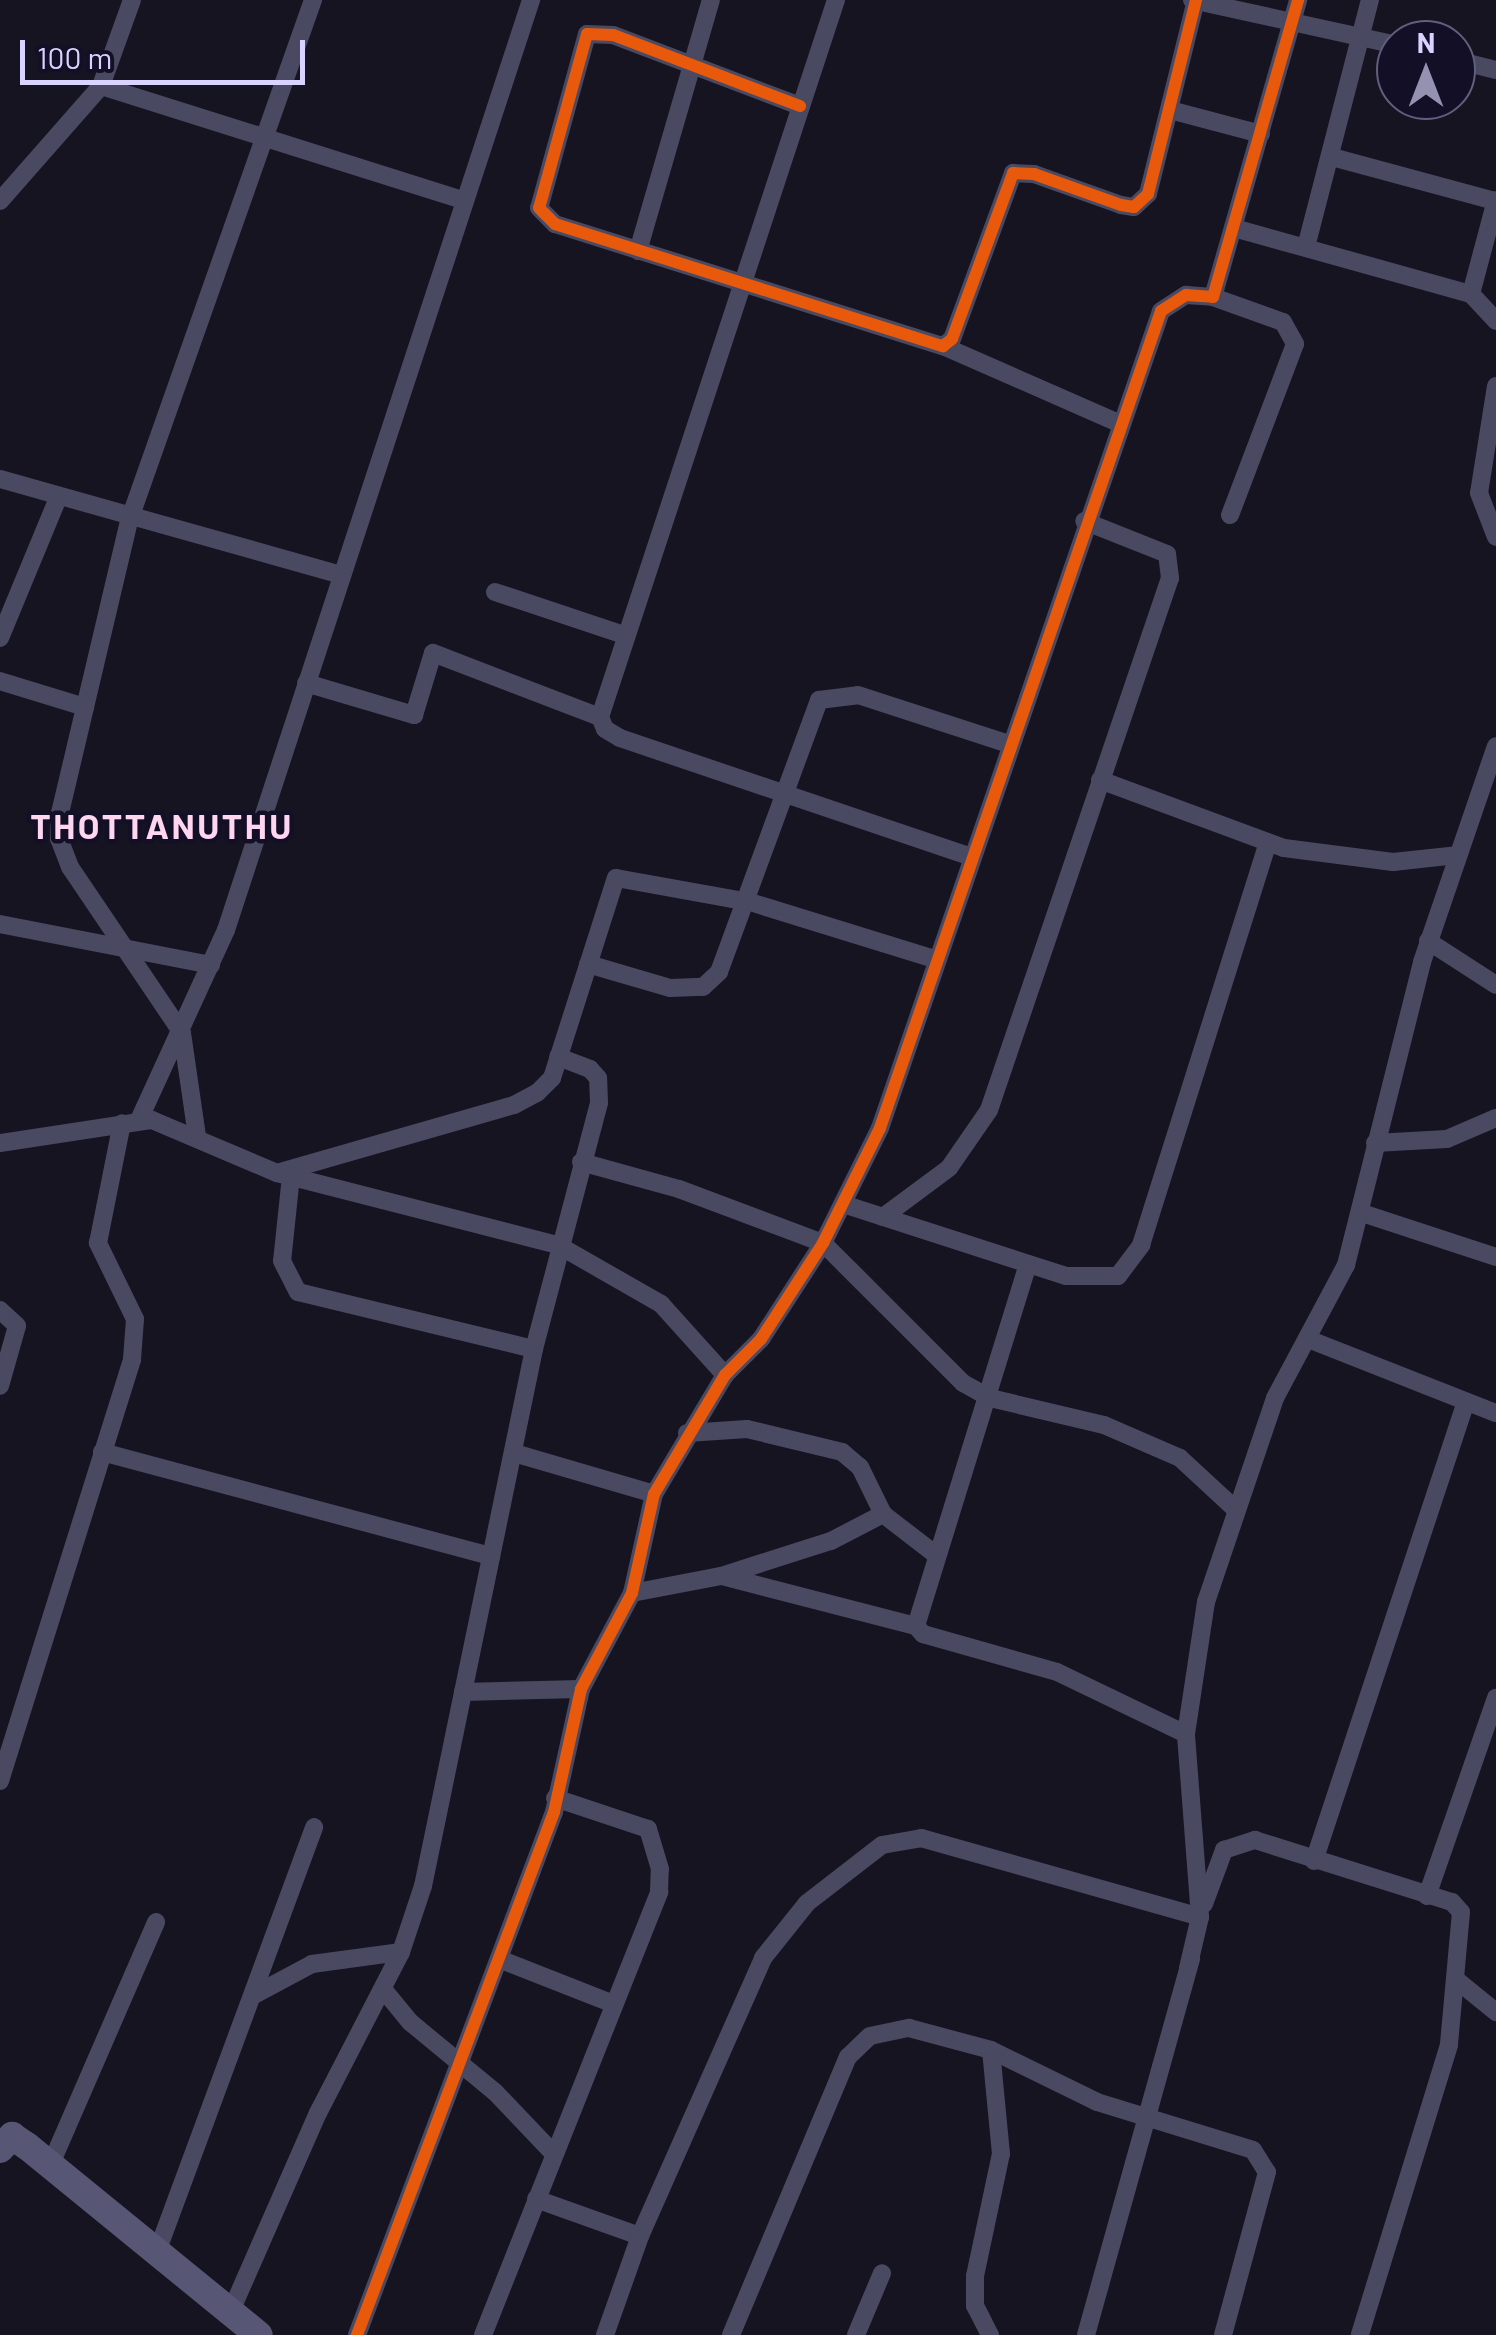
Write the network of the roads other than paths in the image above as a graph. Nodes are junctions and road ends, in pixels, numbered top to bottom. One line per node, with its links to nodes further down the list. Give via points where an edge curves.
1 (132, 0): 12 (street)
2 (314, 0): 16 (street)
3 (531, 0): 18 (street)
4 (711, 0): 11 (street)
5 (836, 0): 13 (street)
6 (1194, 0): 8 (street); 14 (street)
7 (1370, 0): 9 (street)
8 (1296, 9): 9 (street); 15 (street)
9 (1360, 36): 10 (street); 17 (street)
10 (1376, 40)
11 (690, 64): 13 (street); 23 (street); 23 (street, via 613,35 587,34 562,111 539,208 555,224)
12 (101, 86): 16 (street); 20 (street)
13 (800, 106): 24 (street)
14 (1170, 110): 15 (street); 28 (street, via 1148,194 1134,207 1014,173 952,339)
15 (1261, 134): 21 (street)
16 (268, 142): 18 (street); 34 (street)
17 (1332, 157): 19 (street); 22 (street)
18 (462, 200): 37 (street)
19 (1496, 200): 25 (street)
20 (0, 201)
21 (1234, 228): 22 (street); 26 (street)
22 (1306, 247): 25 (street)
23 (638, 251): 24 (street)
24 (740, 284): 28 (street); 39 (street)
25 (1471, 294): 27 (street)
26 (1213, 297): 30 (street, via 1186,295 1160,311); 33 (street, via 1283,322 1295,344)
27 (1496, 321)
28 (942, 346): 30 (street)
29 (1496, 386): 36 (street, via 1479,493)
30 (1118, 423): 35 (street)
31 (0, 479): 32 (street)
32 (58, 498): 34 (street); 40 (street)
33 (1230, 515)
34 (130, 521): 37 (street); 43 (street)
35 (1084, 521): 45 (street); 47 (street, via 1159,548 1172,564)
36 (1496, 538)
37 (341, 575): 42 (street)
38 (494, 592): 39 (street)
39 (624, 635): 44 (street)
40 (0, 638)
41 (0, 681): 43 (street)
42 (306, 683): 44 (street, via 414,715 433,653); 58 (street)
43 (85, 707): 55 (street, via 58,839 70,868)
44 (600, 717): 48 (street, via 604,729 620,738)
45 (1009, 744): 48 (street, via 858,696 826,696 813,708); 51 (street)
46 (1496, 746): 50 (street)
47 (1100, 780): 49 (street); 71 (street, via 989,1110 948,1168)
48 (783, 792): 51 (street); 52 (street)
49 (1268, 843): 50 (street, via 1393,862); 75 (street, via 1132,1262 1100,1281)
50 (1457, 855): 54 (street)
51 (972, 857): 56 (street)
52 (750, 902): 56 (street); 57 (street, via 719,972 703,987 670,988); 57 (street, via 616,878)
53 (0, 924): 55 (street)
54 (1428, 942): 59 (street); 65 (street)
55 (124, 943): 58 (street); 60 (street)
56 (937, 960): 69 (street, via 880,1128)
57 (588, 964): 61 (street)
58 (211, 965): 60 (street)
59 (1496, 986)
60 (182, 1033): 62 (street); 64 (street)
61 (558, 1057): 67 (street, via 598,1078 599,1103); 68 (street, via 552,1078 514,1106)
62 (130, 1122): 64 (street); 66 (street); 85 (street, via 98,1243 136,1331)
63 (1494, 1123): 65 (street, via 1447,1138)
64 (197, 1136): 68 (street)
65 (1375, 1142): 70 (street)
66 (0, 1143)
67 (580, 1162): 72 (street, via 680,1189); 73 (street)
68 (284, 1174): 73 (street); 78 (street, via 282,1261 298,1292)
69 (843, 1204): 71 (street); 72 (street)
70 (1362, 1213): 74 (street); 77 (street, via 1346,1266)
71 (883, 1217): 75 (street)
72 (823, 1244): 79 (street, via 760,1339); 81 (street, via 950,1371)
73 (558, 1245): 78 (street); 79 (street, via 661,1304)
74 (1496, 1257)
75 (1028, 1264): 81 (street)
76 (0, 1310): 80 (street, via 17,1326)
77 (1308, 1339): 82 (street); 88 (street, via 1275,1398)
78 (534, 1349): 86 (street)
79 (725, 1375): 84 (street)
80 (0, 1386)
81 (990, 1398): 88 (street, via 1142,1441 1203,1474); 90 (street)
82 (1464, 1404): 83 (street); 102 (street)
83 (1496, 1414)
84 (687, 1433): 87 (street); 89 (street, via 747,1428 842,1452 860,1467)
85 (102, 1452): 91 (street); 99 (street)
86 (514, 1454): 87 (street); 91 (street)
87 (654, 1494): 93 (street)
88 (1236, 1509): 98 (street, via 1193,1658)
89 (883, 1514): 90 (street); 92 (street, via 831,1541)
90 (936, 1554): 94 (street)
91 (491, 1556): 96 (street)
92 (721, 1576): 93 (street); 94 (street)
93 (632, 1593): 95 (street)
94 (916, 1626): 98 (street, via 923,1634 1057,1672)
95 (581, 1689): 96 (street); 100 (street)
96 (463, 1692): 106 (street, via 440,1821)
97 (1496, 1698): 103 (street)
98 (1186, 1734): 104 (street)
99 (0, 1781)
100 (555, 1798): 107 (street); 112 (street, via 638,1822 656,1846 658,1892)
101 (314, 1827): 111 (street)
102 (1314, 1861): 103 (street); 108 (street, via 1255,1840 1224,1850)
103 (1426, 1896): 109 (street, via 1452,1902 1460,1912)
104 (1200, 1917): 108 (street); 121 (street, via 921,1838 892,1838 807,1904 763,1958)
105 (156, 1922): 119 (street)
106 (401, 1952): 110 (street); 111 (street, via 312,1964)
107 (498, 1959): 112 (street); 115 (street)
108 (1188, 1968): 116 (street)
109 (1459, 1982): 113 (street); 134 (street, via 1425,2134)
110 (383, 1990): 115 (street); 124 (street, via 318,2113)
111 (254, 1996): 122 (street)
112 (611, 2003): 118 (street)
113 (1496, 2012)
114 (991, 2050): 116 (street, via 1097,2102); 129 (street, via 909,2028 870,2036 848,2058); 131 (street, via 1000,2154 975,2276 975,2306)
115 (458, 2066): 118 (street, via 494,2092); 126 (street)
116 (1151, 2118): 132 (street); 133 (street, via 1253,2150 1264,2161 1263,2192)
117 (4, 2138): 119 (street)
118 (554, 2154): 120 (street)
119 (50, 2166): 122 (street)
120 (536, 2199): 121 (street); 127 (street)
121 (640, 2236): 128 (street)
122 (157, 2252): 124 (street)
123 (882, 2274): 130 (street)
124 (231, 2311): 125 (street)
125 (260, 2335)
126 (357, 2335)
127 (483, 2335)
128 (605, 2335)
129 (731, 2335)
130 (856, 2335)
131 (990, 2335)
132 (1086, 2335)
133 (1223, 2335)
134 (1360, 2335)

